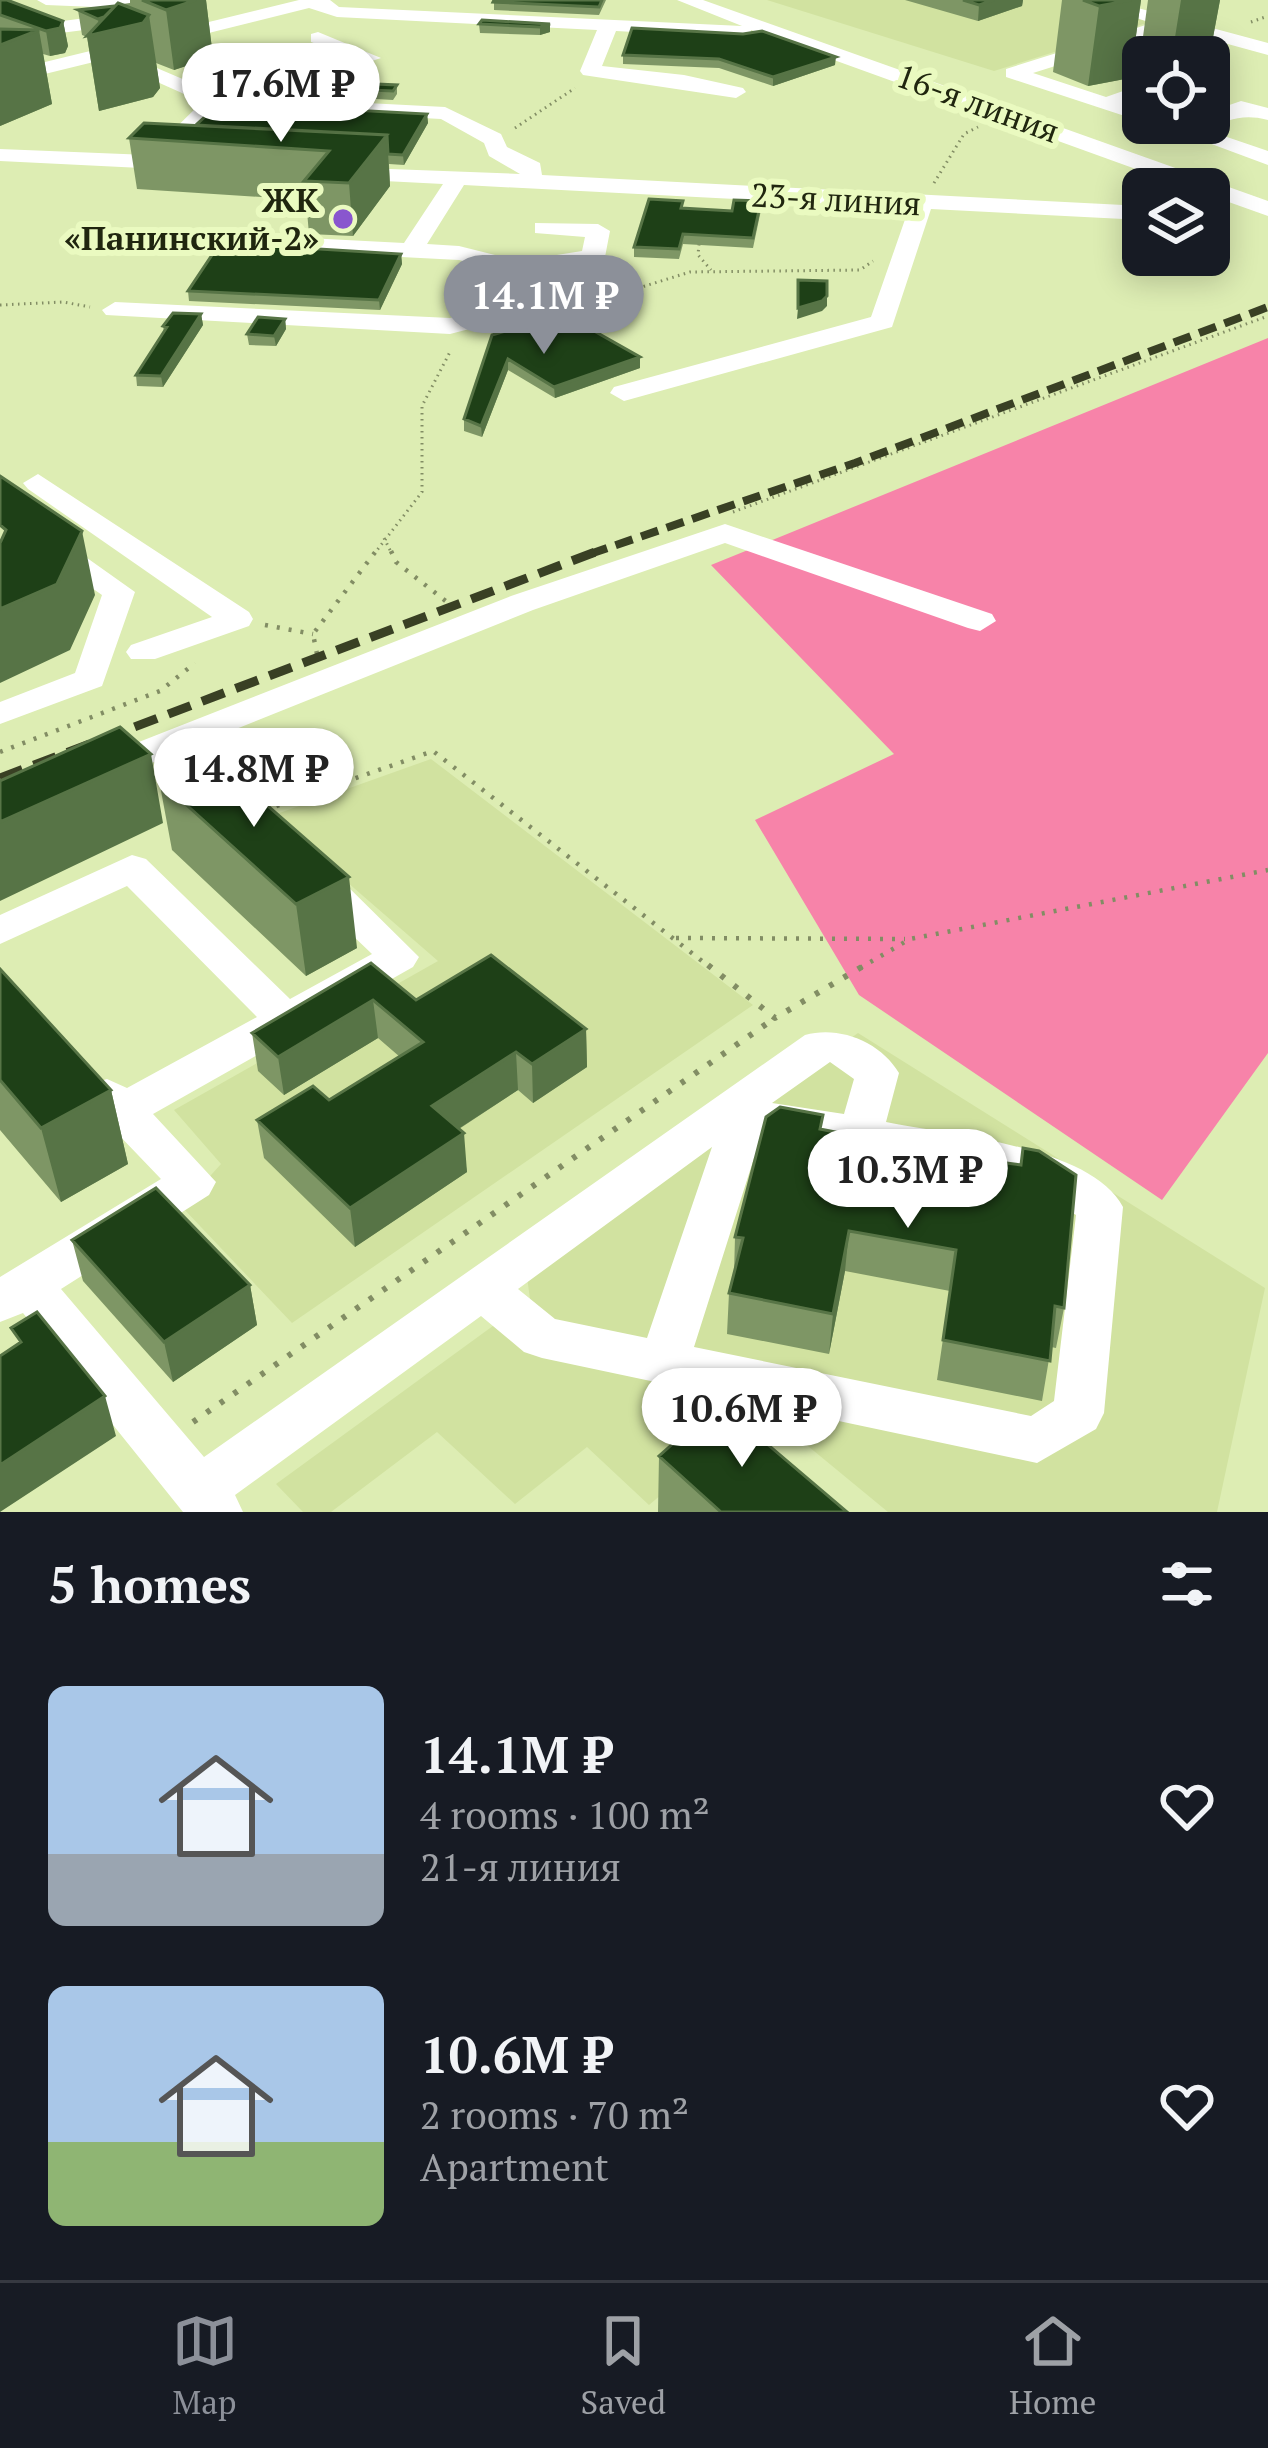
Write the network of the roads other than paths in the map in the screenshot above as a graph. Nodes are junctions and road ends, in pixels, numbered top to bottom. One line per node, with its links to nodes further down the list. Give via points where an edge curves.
1 (46, 0): 5 (street)
2 (686, 0): 11 (street, 16-я линия)
3 (1087, 0): 9 (street)
4 (316, 1): 7 (street); 10 (street, via 337,12)
5 (178, 6)
6 (201, 7): 7 (street)
7 (270, 13): 12 (street)
8 (0, 16): 12 (street, via 13,13 45,28 122,18)
9 (1173, 23): 14 (street); 20 (street, via 1012,73)
10 (608, 27): 11 (street); 18 (street, via 590,71)
11 (782, 33): 32 (street, 16-я линия)
12 (169, 38): 15 (street)
13 (319, 38): 15 (street, via 371,58 314,74 266,55 221,67 256,82 204,96)
14 (1260, 47): 16 (street)
15 (105, 53): 17 (street)
16 (1230, 56)
17 (0, 79)
18 (736, 92)
19 (1122, 98): 20 (street)
20 (1107, 104): 21 (street)
21 (1122, 109)
22 (1230, 110): 23 (street)
23 (1268, 114)
24 (1230, 143): 26 (street)
25 (0, 154): 27 (street)
26 (1268, 158)
27 (152, 161): 28 (street); 31 (street, via 214,101 445,113 532,168)
28 (199, 164)
29 (316, 171): 30 (street, 23-я линия)
30 (457, 178): 31 (street, 23-я линия); 39 (street)
31 (529, 183): 33 (street, 23-я линия)
32 (1268, 209)
33 (918, 213): 34 (street, 23-я линия); 42 (street, via 883,322)
34 (1122, 213)
35 (1230, 219): 36 (street)
36 (1268, 221)
37 (543, 228): 40 (street, via 598,231 593,257)
38 (170, 238): 39 (street)
39 (411, 250): 40 (street, via 493,258)
40 (522, 277): 41 (street, via 524,296 513,307 464,325)
41 (115, 310)
42 (624, 393)
43 (38, 483): 45 (street)
44 (0, 510): 46 (street, via 119,592)
45 (182, 581): 46 (street); 48 (street, via 237,619)
46 (114, 607): 49 (street, via 89,679)
47 (980, 621): 50 (street, via 724,533 522,602)
48 (143, 652)
49 (0, 714)
50 (171, 743): 51 (street); 52 (street)
51 (202, 772)
52 (64, 784)
53 (249, 816): 55 (street, via 400,957)
54 (0, 932): 55 (street, via 131,868)
55 (285, 1019): 57 (street)
56 (73, 1059): 57 (street)
57 (122, 1111): 60 (street, via 193,1182)
58 (861, 1134): 59 (street, via 877,1073 839,1047 820,1046); 61 (street, via 778,1118 734,1148); 61 (street, via 1046,1172 1100,1207 1078,1413 1037,1441)
59 (482, 1288): 61 (street, via 542,1336); 62 (street)
60 (14, 1294): 62 (street)
61 (664, 1363)
62 (208, 1502)

